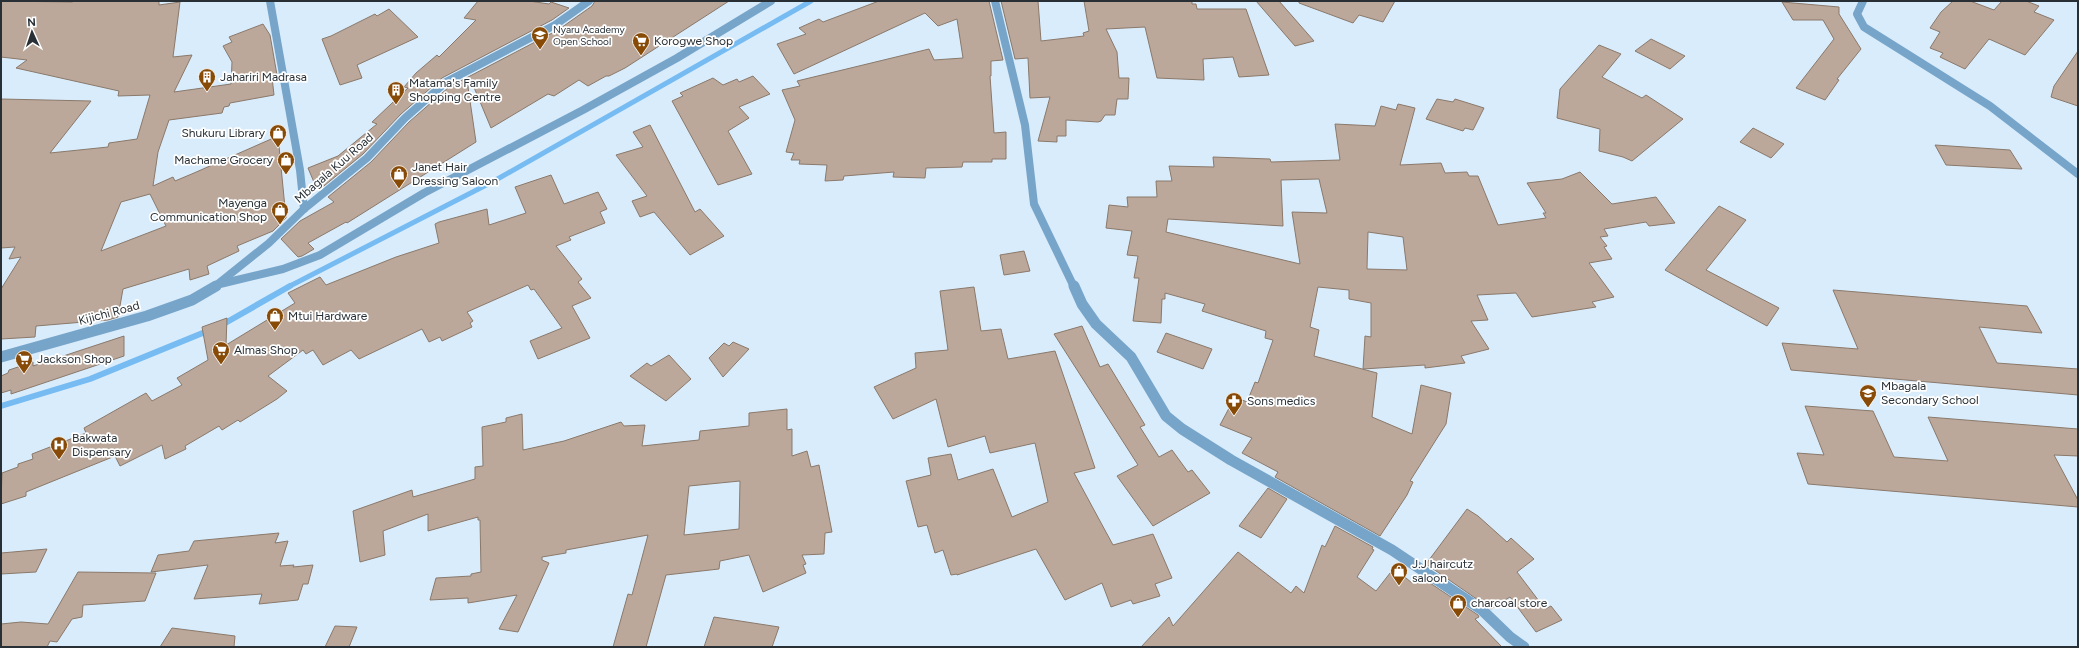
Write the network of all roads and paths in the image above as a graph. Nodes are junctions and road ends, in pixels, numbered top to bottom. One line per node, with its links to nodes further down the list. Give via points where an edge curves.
1 (270, 1): 7 (street, via 300,170)
2 (589, 1): 7 (street, Mbagala Kuu Road, via 555,25 446,82 405,118 367,158)
3 (771, 1): 8 (street, via 677,58 424,194 320,255 285,269)
4 (995, 1): 10 (street, via 1025,125 1034,204 1082,304 1096,324 1131,357 1166,416 1231,460 1392,550 1482,610)
5 (1863, 1): 6 (street, via 1857,14 1864,27 1990,106)
6 (2078, 174)
7 (304, 209): 8 (street, Mbagala Kuu Road, via 269,243)
8 (220, 284): 9 (street, Kijichi Road, via 192,300 147,316)
9 (1, 357)
10 (1524, 647)

